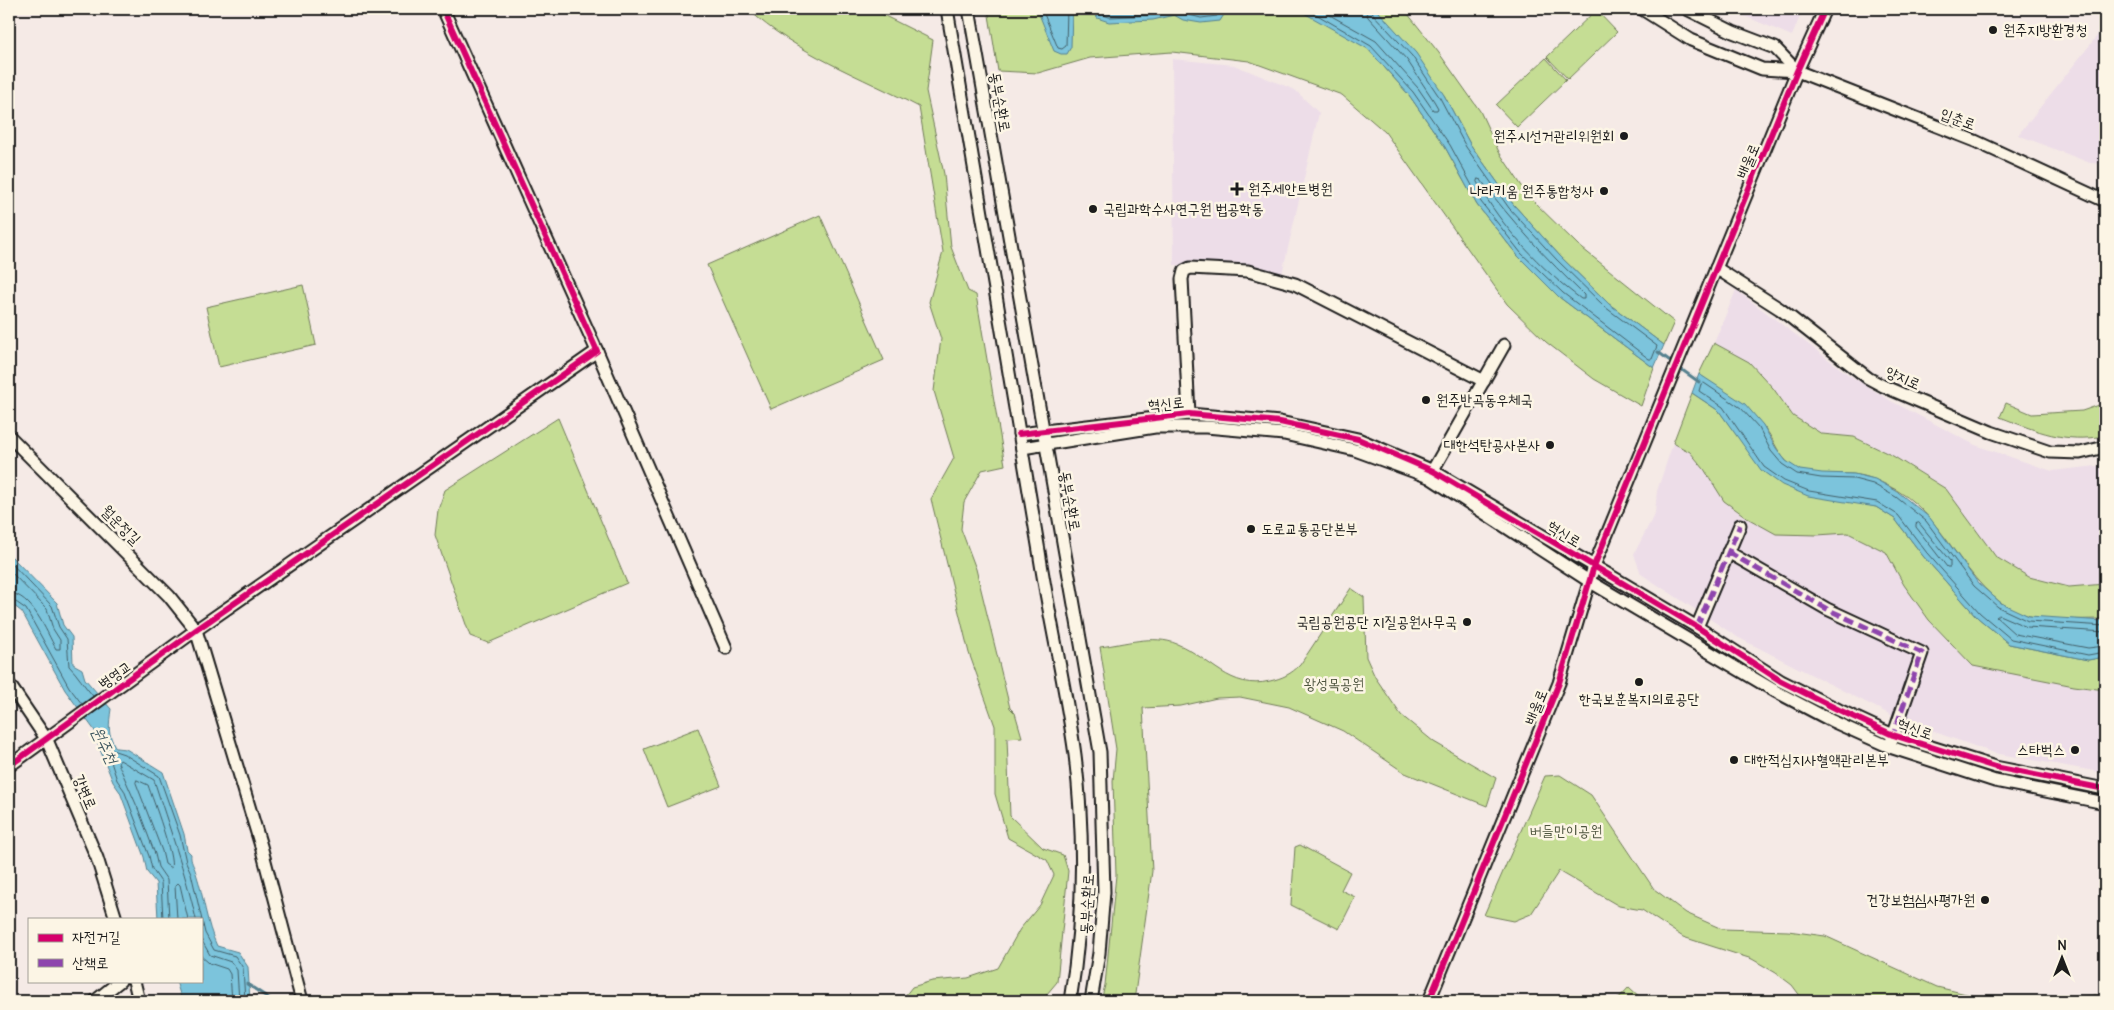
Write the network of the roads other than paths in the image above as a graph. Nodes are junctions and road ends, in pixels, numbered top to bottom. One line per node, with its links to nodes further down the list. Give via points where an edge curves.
1 (443, 9): 12 (street)
2 (947, 9): 16 (street)
3 (969, 9): 15 (street, 동부순환로)
4 (1642, 9): 7 (street, 입춘로, via 1691,40 1762,69)
5 (1687, 9): 7 (street, 입춘로, via 1774,48)
6 (1825, 9): 7 (street, 배울로)
7 (1797, 71): 9 (street, 입춘로, via 1975,141); 10 (street, 배울로)
8 (2105, 186): 9 (street)
9 (2101, 198)
10 (1716, 268): 19 (street, 양지로, via 1780,309 1868,378 1883,386 1991,432 2050,452 2080,453); 24 (street, 배울로)
11 (1504, 345): 13 (street)
12 (597, 351): 27 (street); 28 (street)
13 (1484, 381): 14 (street, via 1295,284 1248,271 1190,268 1184,271 1182,279); 21 (street)
14 (1189, 414): 15 (street, 혁신로); 21 (street, 혁신로, via 1258,418 1306,426 1358,439)
15 (1042, 431): 16 (street, 혁신로); 18 (street, 동부순환로)
16 (1019, 434): 20 (street, 동부순환로)
17 (9, 436): 27 (street, 월운정길, via 170,596)
18 (1045, 445): 20 (street, 혁신로); 21 (street, 혁신로, via 1155,427 1223,428 1284,434 1355,450); 42 (street, 동부순환로, via 1100,752 1104,892)
19 (2105, 447)
20 (1022, 448): 41 (street, 동부순환로, via 1065,689 1079,794 1082,905)
21 (1431, 474): 24 (street, 혁신로); 25 (street, 혁신로)
22 (1740, 525): 23 (street)
23 (1728, 552): 26 (street); 31 (street, via 1827,609 1922,653)
24 (1594, 566): 25 (street, 배울로); 26 (street, 혁신로)
25 (1589, 581): 31 (street, 혁신로, via 1832,721); 43 (street, 배울로, via 1559,683)
26 (1697, 628): 31 (street, 혁신로, via 1781,681)
27 (196, 630): 30 (street, 병영교); 40 (street, via 261,846)
28 (726, 648)
29 (9, 684): 30 (street, 강변로)
30 (47, 740): 32 (street); 35 (street, 강변로, via 97,858)
31 (1892, 741): 33 (street, 혁신로, via 1995,767); 34 (street, 혁신로, via 1994,780)
32 (9, 766)
33 (2105, 789)
34 (2105, 802)
35 (116, 918)
36 (119, 982): 38 (street)
37 (134, 982): 39 (street)
38 (95, 1001)
39 (139, 1001)
40 (302, 1001)
41 (1070, 1001)
42 (1091, 1001)
43 (1429, 1001)

